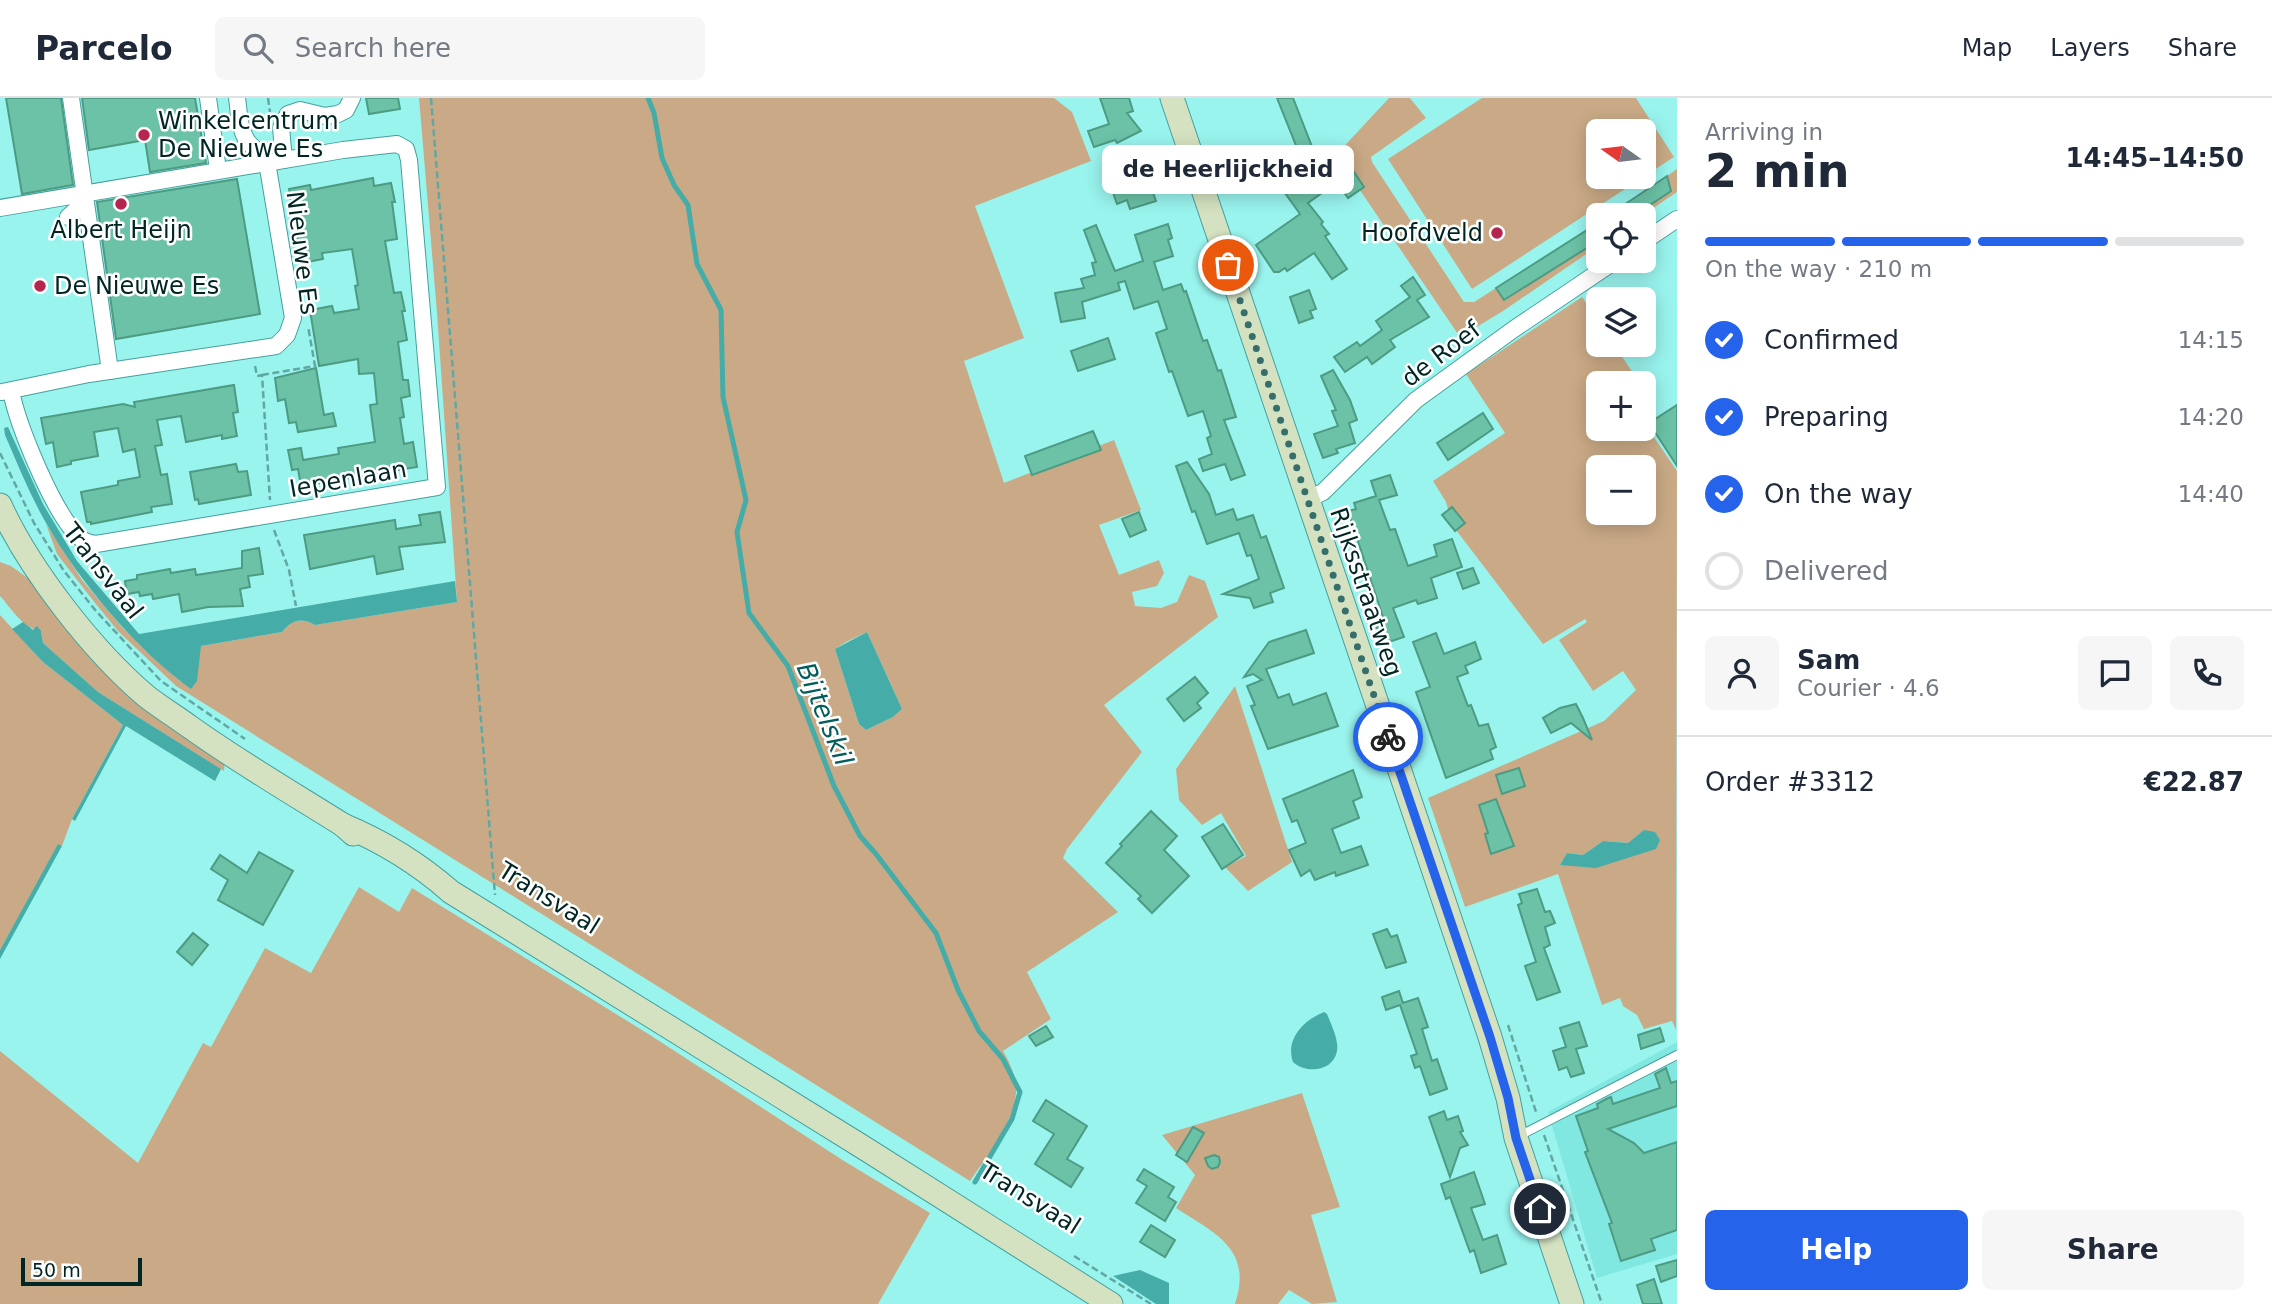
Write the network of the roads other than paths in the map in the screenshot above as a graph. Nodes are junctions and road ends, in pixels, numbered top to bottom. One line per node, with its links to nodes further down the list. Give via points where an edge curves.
1 (71, 98): 9 (street)
2 (208, 98): 8 (street)
3 (237, 98): 7 (street, Nieuwe Es, via 247,141)
4 (352, 98): 6 (street, Nieuwe Es, via 338,114 300,110 288,114 281,128)
5 (1172, 98): 17 (street, Rijksstraatweg)
6 (284, 160): 7 (street, Iepenlaan); 16 (street, Iepenlaan, via 397,144 406,149 437,487 96,544 85,542 50,494)
7 (267, 162): 8 (street, Nieuwe Es); 15 (street, Nieuwe Es, via 293,318 287,335 276,346)
8 (218, 170): 9 (street, Nieuwe Es)
9 (86, 194): 10 (street, Nieuwe Es); 11 (street); 15 (street)
10 (0, 208)
11 (68, 217)
12 (1677, 219): 13 (street)
13 (1656, 233)
14 (1597, 273): 17 (street, de Roef, via 1416,400 1323,492)
15 (110, 371): 16 (street, Nieuwe Es)
16 (5, 392)
17 (1307, 500): 21 (street, Rijksstraatweg, via 1490,1037)
18 (0, 505): 19 (street, Transvaal)
19 (6, 538): 22 (street, Transvaal, via 102,653 146,696 216,745 343,825 419,880 451,892)
20 (1677, 1055): 21 (lane)
21 (1516, 1138): 23 (street, Rijksstraatweg)
22 (1111, 1304)
23 (1573, 1304)

